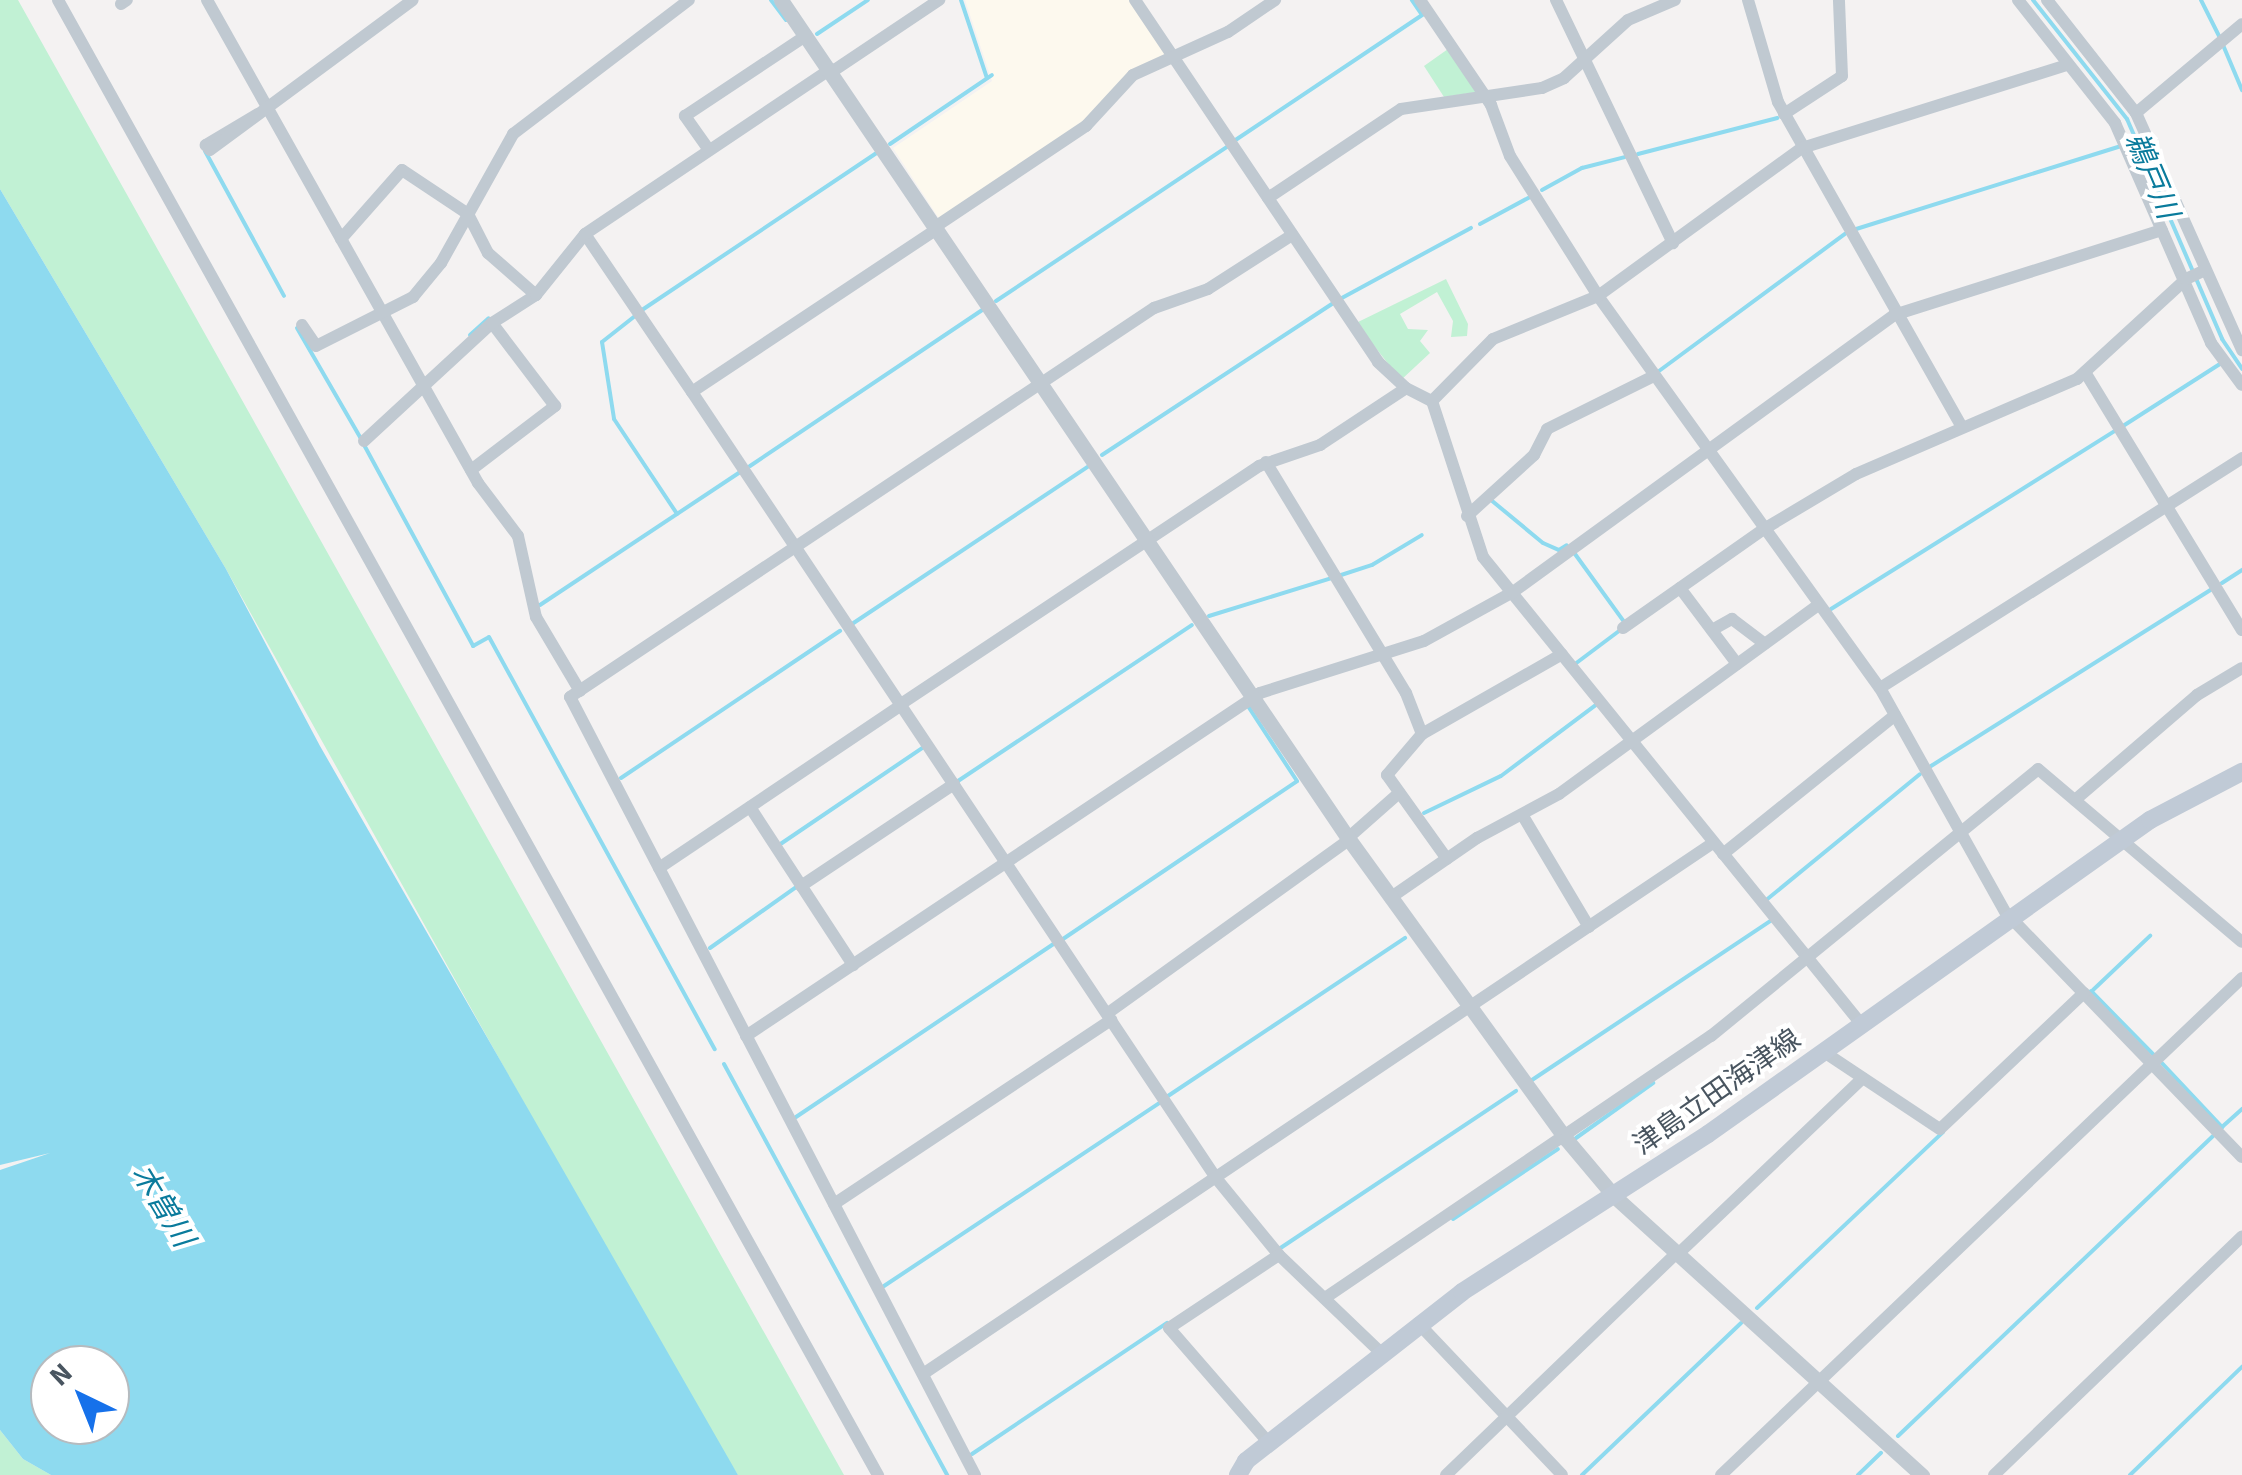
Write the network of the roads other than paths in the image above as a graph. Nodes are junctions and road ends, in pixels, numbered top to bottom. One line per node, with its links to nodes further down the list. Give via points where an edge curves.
1 (58, 0): 128 (street)
2 (207, 0): 24 (street)
3 (402, 0): 24 (street)
4 (414, 0): 24 (street)
5 (689, 0): 31 (street, via 523,124)
6 (781, 0): 18 (street)
7 (939, 0): 22 (street)
8 (1136, 0): 19 (street)
9 (1275, 0): 19 (street, via 1228,32)
10 (1556, 0): 20 (street)
11 (1676, 0): 20 (street, via 1628,20)
12 (1748, 0): 26 (street)
13 (1839, 0): 26 (street, via 1842,76)
14 (2018, 0): 21 (street)
15 (2046, 0): 25 (street)
16 (1424, 1): 23 (street)
17 (2242, 24): 25 (street)
18 (807, 35): 22 (street); 29 (street, via 686,116)
19 (1172, 56): 30 (street); 32 (street, via 1133,75 1086,126)
20 (1587, 56): 23 (street, via 1542,88); 37 (street)
21 (2067, 65): 28 (street); 33 (street, via 2115,123)
22 (832, 70): 29 (street); 32 (street)
23 (1484, 94): 30 (street, via 1400,109); 41 (street, via 1510,156)
24 (263, 109): 27 (street); 36 (street)
25 (2136, 113): 38 (street)
26 (1784, 114): 28 (street)
27 (208, 148)
28 (1802, 148): 37 (street); 43 (street)
29 (709, 150): 34 (street)
30 (1268, 198): 35 (street)
31 (468, 214): 36 (street, via 402,170); 40 (street, via 488,253); 42 (street, via 426,282)
32 (936, 228): 49 (street); 53 (street)
33 (2162, 230): 39 (street); 43 (street)
34 (585, 234): 40 (street); 53 (street)
35 (1292, 235): 49 (street, via 1208,289 1154,308); 52 (street, via 1378,362)
36 (341, 239): 42 (street)
37 (1673, 242): 41 (street)
38 (2204, 270): 39 (street); 46 (street)
39 (2185, 279): 47 (street); 50 (street, via 2212,344)
40 (536, 295): 44 (street)
41 (1598, 296): 48 (street); 54 (street, via 1493,338)
42 (384, 314): 45 (street, via 316,346); 51 (street)
43 (1894, 315): 55 (street); 57 (street)
44 (492, 323): 51 (street); 60 (street, via 555,406)
45 (302, 324)
46 (2242, 350)
47 (2085, 372): 55 (street); 61 (street)
48 (1654, 376): 57 (street); 62 (street, via 1548,428 1534,456)
49 (1042, 384): 64 (street); 65 (street)
50 (2242, 385)
51 (421, 387): 56 (street); 60 (street)
52 (1406, 388): 54 (street); 59 (street, via 1320,445)
53 (692, 392): 65 (street)
54 (1432, 401): 62 (street)
55 (1961, 426): 63 (street, via 1856,474)
56 (364, 441)
57 (1707, 451): 63 (street); 67 (street)
58 (2242, 458): 61 (street)
59 (1266, 462): 64 (street); 73 (street)
60 (471, 470): 78 (street, via 518,536 536,618)
61 (2168, 506): 71 (street); 77 (street)
62 (1467, 516): 67 (street, via 1483,557)
63 (1764, 529): 66 (street); 68 (street)
64 (1147, 538): 79 (street); 80 (street)
65 (796, 548): 78 (street); 80 (street)
66 (1680, 588): 69 (street); 70 (street)
67 (1513, 592): 73 (street, via 1424,641); 74 (street)
68 (1818, 604): 72 (street); 77 (street)
69 (1624, 628)
70 (1712, 630): 72 (street, via 1732,619); 75 (street)
71 (2242, 630)
72 (1765, 644): 75 (street)
73 (1383, 654): 79 (street); 82 (street)
74 (1562, 654): 82 (street); 83 (street)
75 (1737, 664): 83 (street)
76 (2242, 668): 87 (street, via 2197,695)
77 (1880, 688): 81 (street)
78 (580, 691): 96 (street, via 570,698)
79 (1254, 698): 91 (street); 95 (street)
80 (901, 704): 85 (street); 88 (street)
81 (1895, 715): 90 (street); 93 (street)
82 (1422, 734): 86 (street, via 1388,775)
83 (1632, 741): 89 (street); 93 (street)
84 (2242, 772): 92 (main road, 津島立田海津線)
85 (954, 784): 95 (street); 97 (street)
86 (1399, 794): 91 (street); 94 (street)
87 (2075, 800): 90 (street, via 2038,769); 92 (street)
88 (750, 807): 96 (street); 97 (street)
89 (1523, 816): 94 (street); 100 (street)
90 (1961, 834): 99 (street); 102 (street)
91 (1349, 839): 98 (street); 107 (street)
92 (2120, 842): 99 (main road, 津島立田海津線); 101 (street)
93 (1718, 848): 100 (street); 102 (street)
94 (1447, 859): 98 (street)
95 (1006, 863): 103 (street); 107 (street)
96 (659, 868): 109 (street)
97 (802, 886): 103 (street)
98 (1390, 898): 106 (street)
99 (2011, 920): 105 (street); 108 (main road, 津島立田海津線)
100 (1588, 927): 106 (street)
101 (2242, 942)
102 (1806, 959): 108 (street); 113 (street)
103 (853, 965): 109 (street)
104 (2242, 978): 111 (street)
105 (2084, 993): 111 (street); 112 (street, via 1940,1129)
106 (1469, 1008): 113 (street); 115 (street)
107 (1109, 1016): 115 (street); 117 (street)
108 (1862, 1025): 110 (main road, 津島立田海津線)
109 (746, 1036): 117 (street)
110 (1824, 1052): 112 (street); 116 (main road, 津島立田海津線)
111 (2152, 1063): 114 (street); 125 (street)
112 (1862, 1078): 119 (street)
113 (1566, 1140): 116 (street); 121 (street)
114 (2242, 1157)
115 (1216, 1178): 120 (street); 124 (street)
116 (1614, 1196): 119 (street); 122 (main road, 津島立田海津線)
117 (834, 1204): 124 (street)
118 (2242, 1236): 135 (street)
119 (1678, 1253): 125 (street); 126 (street)
120 (1279, 1254): 121 (street); 127 (street, via 1169,1328)
121 (1325, 1298): 123 (street)
122 (1418, 1323): 123 (main road, 津島立田海津線); 126 (street)
123 (1380, 1352): 127 (main road, 津島立田海津線)
124 (922, 1374): 129 (street)
125 (1820, 1381): 133 (street); 134 (street)
126 (1506, 1417): 131 (street); 132 (street)
127 (1268, 1444): 130 (main road, 津島立田海津線)
128 (878, 1475)
129 (975, 1475)
130 (1238, 1475)
131 (1446, 1475)
132 (1562, 1475)
133 (1720, 1475)
134 (1922, 1475)
135 (1994, 1475)

